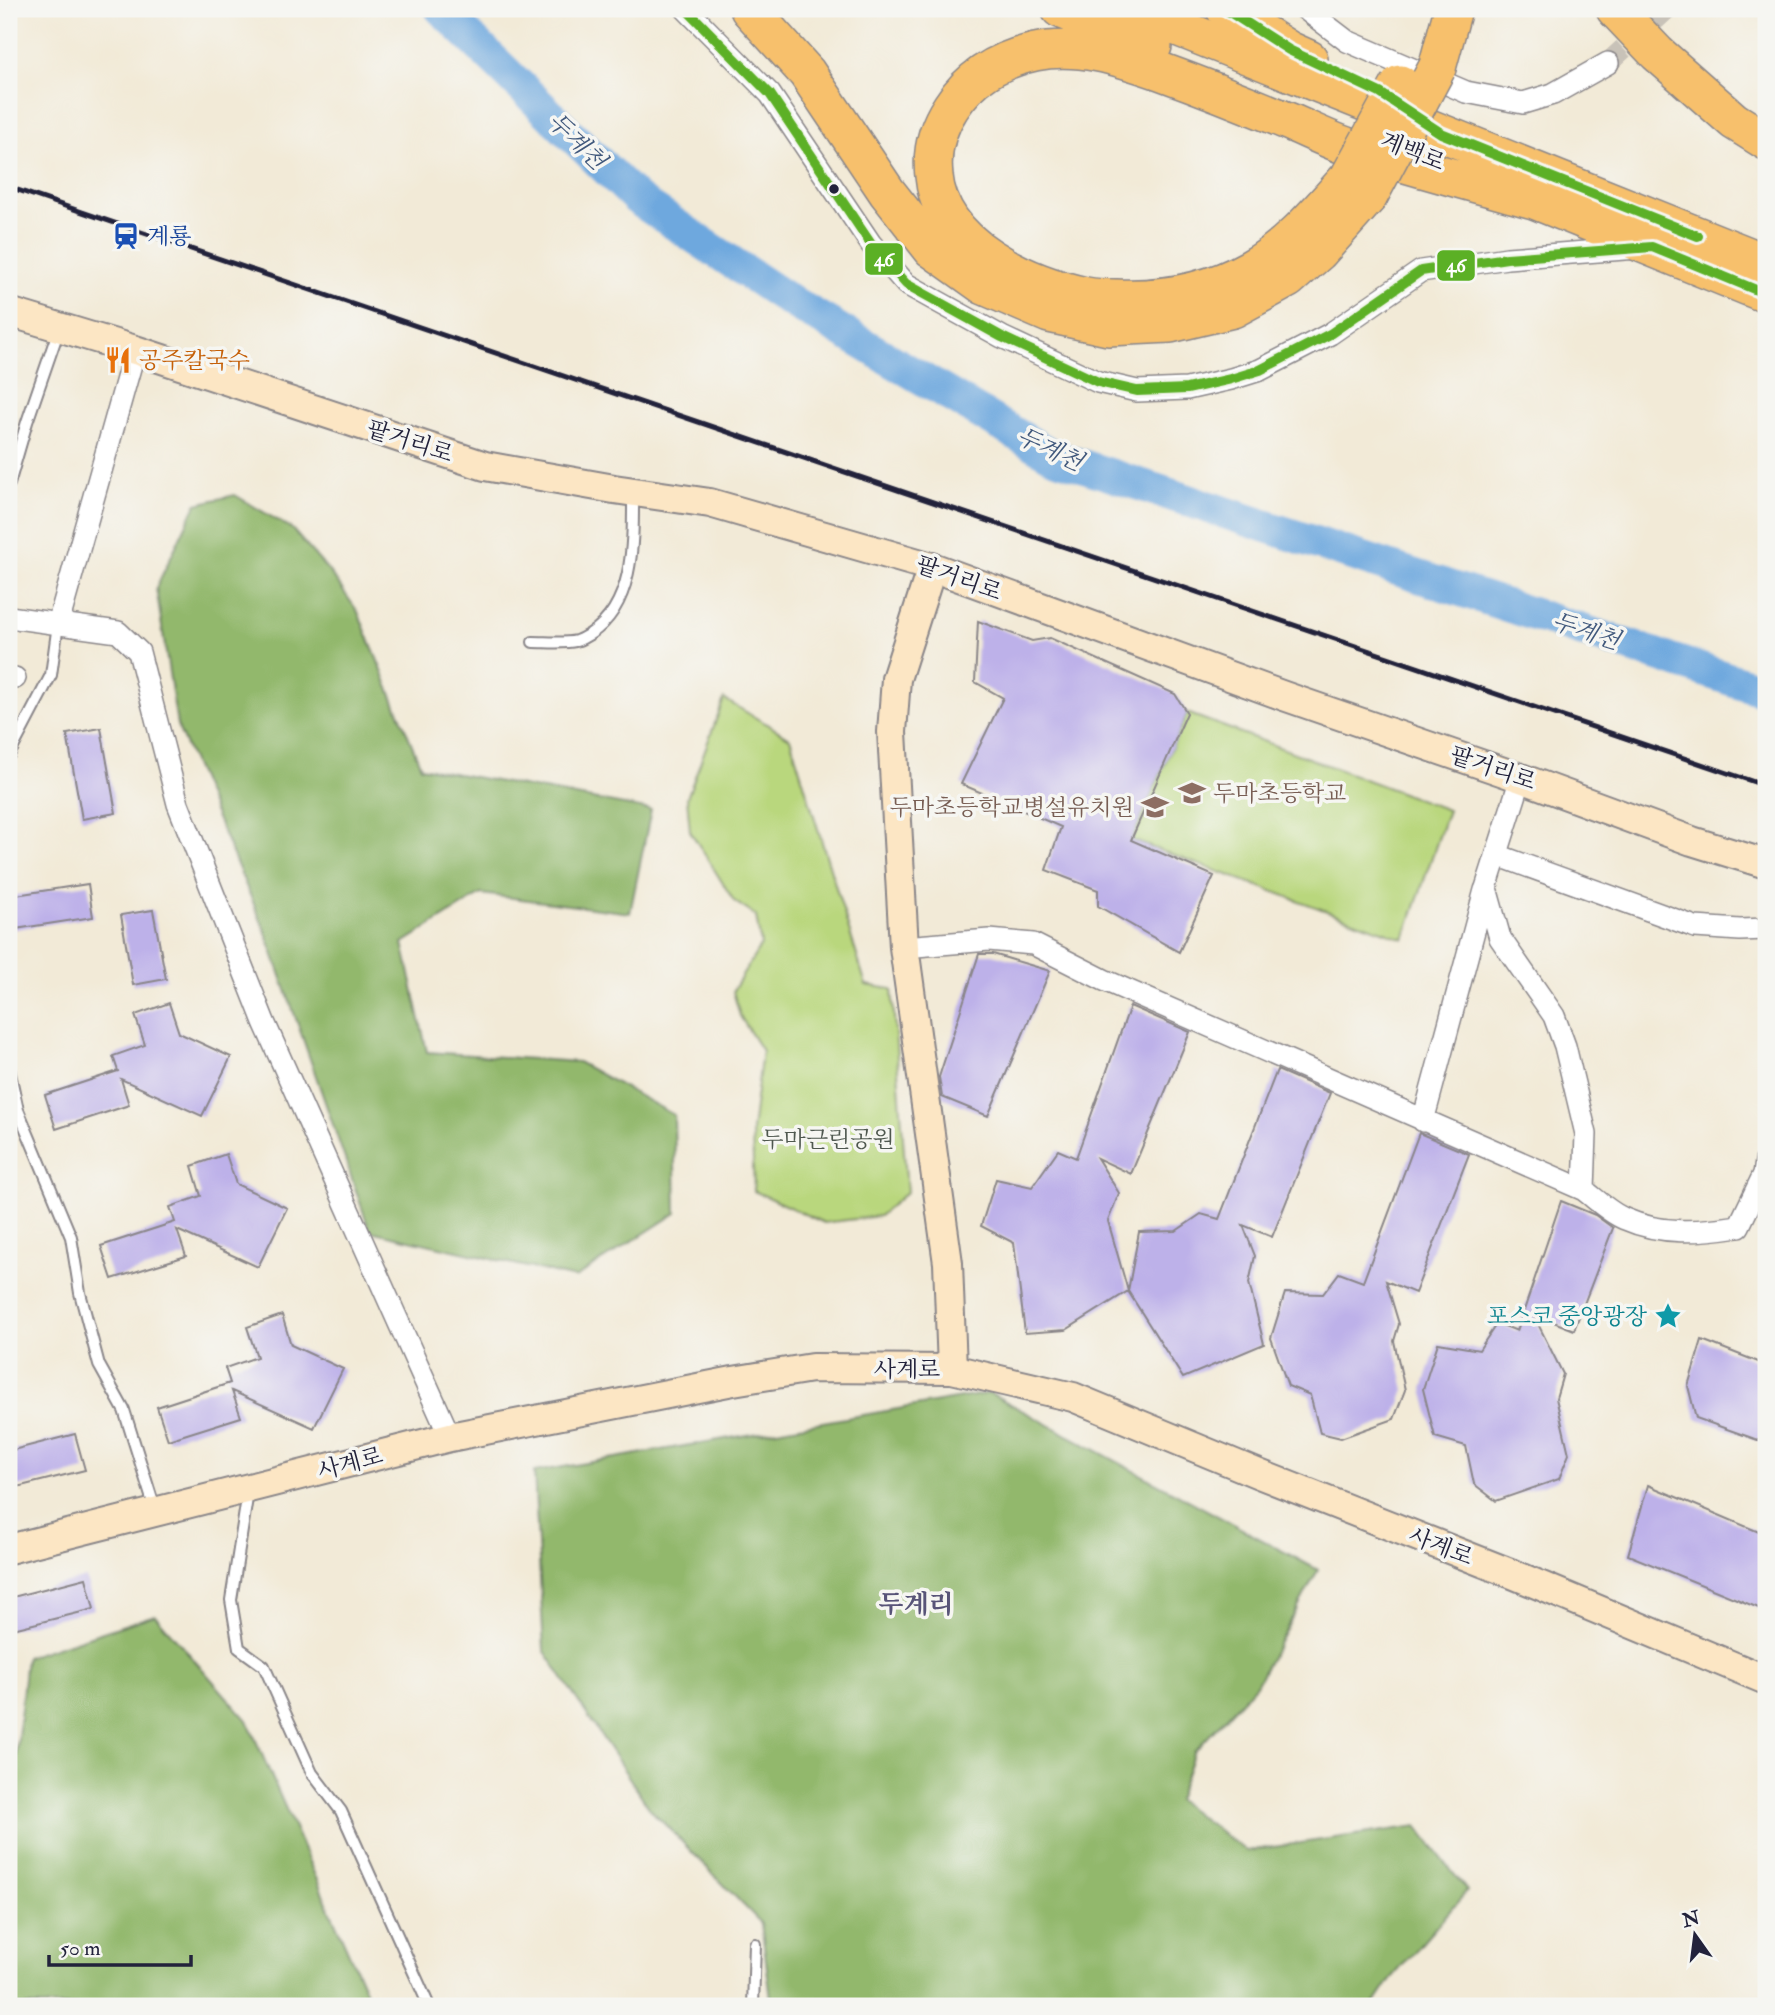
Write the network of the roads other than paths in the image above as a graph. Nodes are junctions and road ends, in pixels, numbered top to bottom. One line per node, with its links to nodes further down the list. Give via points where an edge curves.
1 (686, 9): 16 (street, via 770,94 871,244 906,284 1002,337 1098,382 1137,391 1187,389 1260,370 1330,334 1421,271 1507,258)
2 (749, 9): 14 (highway, via 807,73 887,192 932,248 984,286 1049,314 1108,327 1170,324 1233,309 1288,279 1319,252)
3 (1059, 9): 15 (highway, 계백로)
4 (1132, 9): 12 (highway, 계백로)
5 (1225, 9): 12 (highway, via 1289,50 1380,93)
6 (1305, 9): 11 (street, via 1347,41 1466,92 1523,103 1553,94)
7 (1427, 9): 10 (highway)
8 (1452, 9): 10 (highway)
9 (1615, 9): 13 (highway, via 1734,121)
10 (1426, 63): 14 (highway, bridge)
11 (1608, 64)
12 (1441, 133): 17 (highway, 계백로)
13 (1766, 141)
14 (1359, 187): 15 (highway, via 1252,268 1204,290 1145,299 1088,297 1028,278 980,251 951,223 935,190 932,155 944,118 978,75 1010,58 1081,49 1115,55 1204,87 1350,147)
15 (1534, 200): 16 (highway, 계백로)
16 (1651, 247): 18 (highway, 계백로)
17 (1766, 263)
18 (1766, 294)
19 (9, 312): 20 (street, 팥거리로)
20 (60, 327): 21 (street, 팥거리로); 22 (lane)
21 (135, 350): 23 (street, 팥거리로, via 485,466); 26 (street)
22 (9, 484)
23 (633, 492): 24 (street, 팥거리로, via 710,503); 27 (lane, via 629,571 619,601 601,627 578,641)
24 (932, 567): 29 (street, 팥거리로); 34 (street, via 896,678 892,732)
25 (9, 617): 26 (street)
26 (58, 624): 28 (lane, via 51,675); 40 (street, via 118,632 139,652 178,804 254,996)
27 (533, 642)
28 (9, 755)
29 (1521, 778): 30 (street); 31 (street, 팥거리로, via 1692,842)
30 (1497, 855): 32 (street); 33 (street, via 1695,927)
31 (1766, 864)
32 (1486, 888): 36 (street); 38 (street, via 1500,938 1554,1016 1565,1046 1586,1134)
33 (1766, 929)
34 (904, 947): 36 (street, via 989,940 1033,944); 39 (street, via 948,1263)
35 (9, 1069): 42 (lane, via 18,1110 71,1237 99,1365 124,1410)
36 (1423, 1121): 38 (street)
37 (1766, 1161): 38 (street, via 1739,1226 1703,1232 1658,1230 1623,1219)
38 (1584, 1190)
39 (952, 1369): 40 (street, 사계로, via 812,1368); 44 (street, 사계로, via 1073,1397)
40 (450, 1437): 41 (street, 사계로)
41 (248, 1489): 42 (street, 사계로); 46 (lane, via 231,1600 239,1648 264,1666 312,1773 341,1811)
42 (155, 1511): 43 (street, 사계로)
43 (9, 1549)
44 (1766, 1680)
45 (755, 1944): 47 (lane)
46 (429, 2006)
47 (753, 2006)

